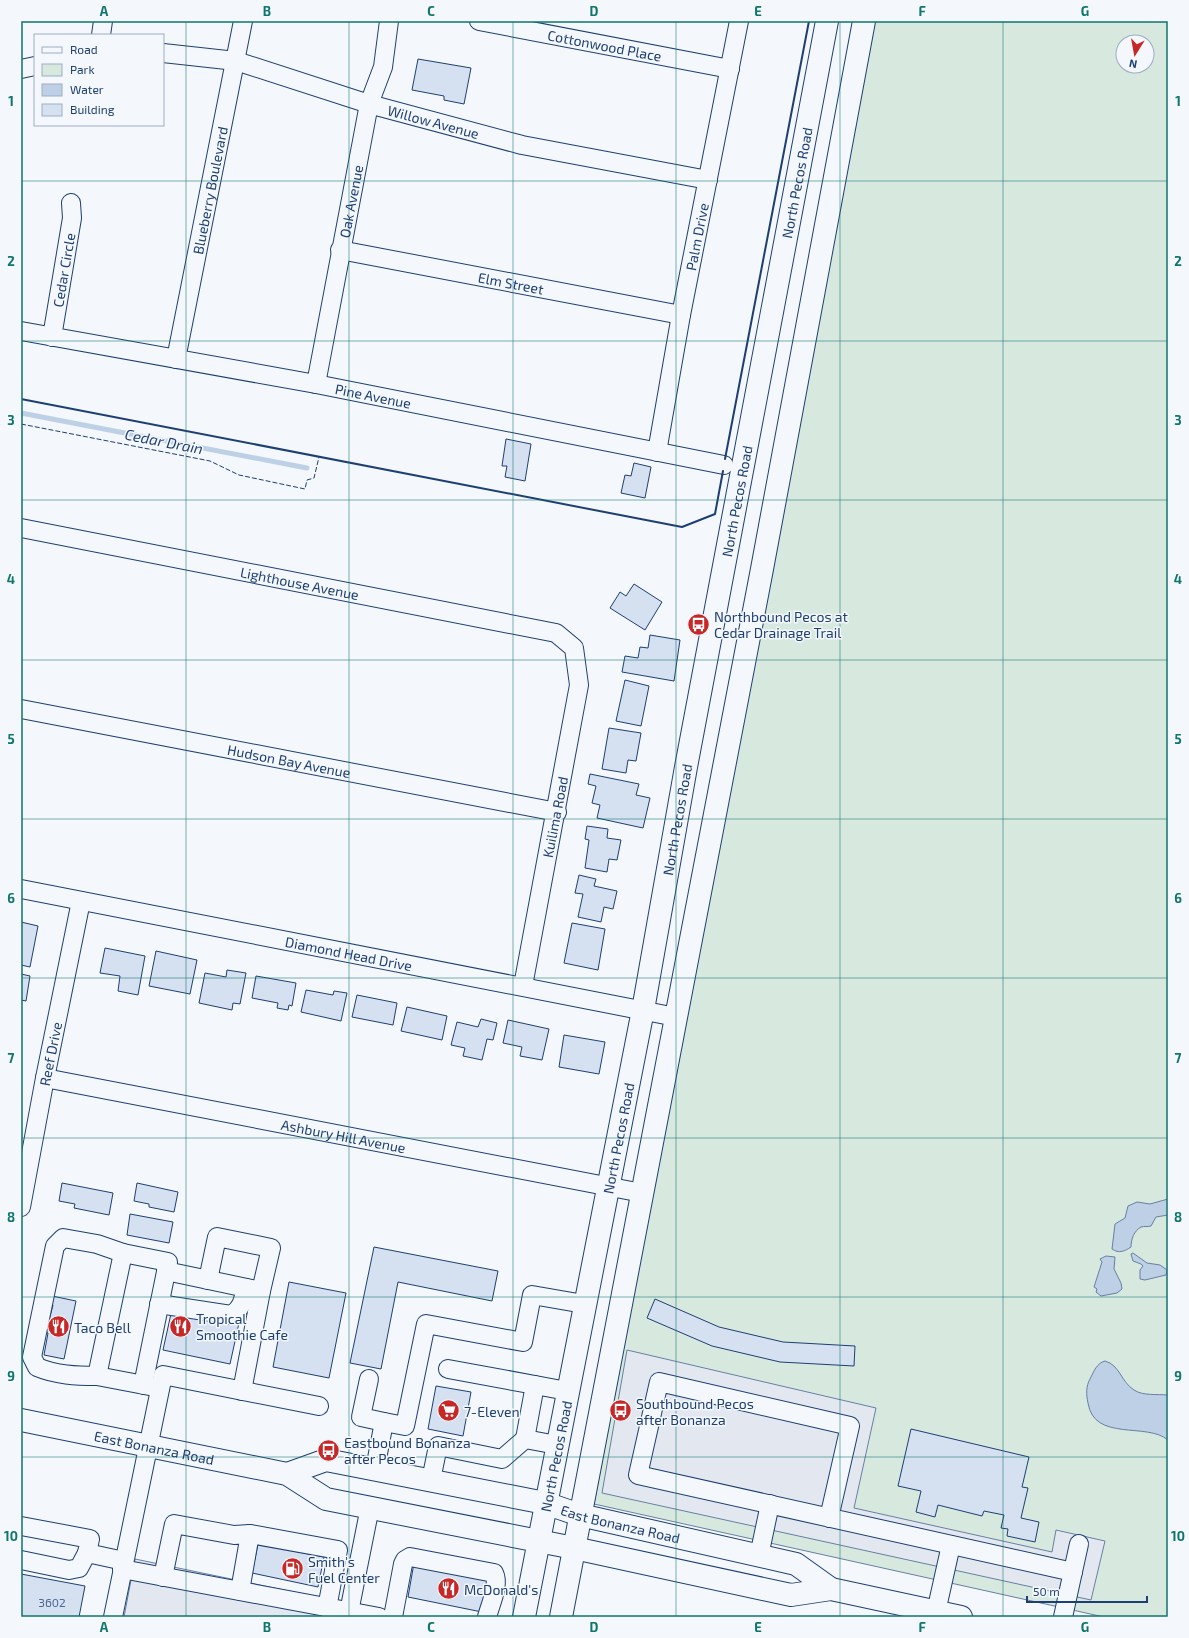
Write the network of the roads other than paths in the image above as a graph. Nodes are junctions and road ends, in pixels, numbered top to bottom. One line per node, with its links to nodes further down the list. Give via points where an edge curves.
1 (103, 21): 8 (street)
2 (243, 21): 10 (street, Blueberry Boulevard)
3 (389, 21): 14 (street, Oak Avenue, via 383,67)
4 (479, 21): 13 (street, Cottonwood Place)
5 (739, 21): 13 (street, Palm Drive)
6 (827, 21): 32 (main road, North Pecos Road, via 686,767)
7 (864, 21): 33 (main road)
8 (101, 34)
9 (164, 53): 10 (street, Willow Avenue)
10 (236, 61): 14 (street, Willow Avenue); 21 (street, Blueberry Boulevard)
11 (34, 66): 12 (street)
12 (21, 69)
13 (730, 69): 15 (street, Palm Drive)
14 (369, 104): 15 (street, Willow Avenue, via 522,145); 17 (street, Oak Avenue)
15 (708, 180): 18 (street, Palm Drive)
16 (72, 203): 20 (street, Cedar Circle, via 72,218)
17 (340, 250): 18 (street, Elm Street); 22 (street, Oak Avenue)
18 (681, 315): 23 (street, Palm Drive)
19 (21, 331): 20 (street, Pine Avenue)
20 (52, 337): 21 (street, Pine Avenue)
21 (176, 359): 22 (street, Pine Avenue)
22 (316, 384): 23 (street, Pine Avenue)
23 (657, 452): 24 (street, Pine Avenue)
24 (724, 465)
25 (21, 528): 26 (street, Lighthouse Avenue, via 556,633)
26 (574, 648): 28 (street, Kuilima Road, via 579,685)
27 (21, 709): 28 (street, Hudson Bay Avenue)
28 (557, 812): 31 (street, Kuilima Road)
29 (21, 889): 30 (street, Diamond Head Drive)
30 (81, 901): 31 (street, Diamond Head Drive); 34 (street, Reef Drive)
31 (523, 986): 32 (street, Diamond Head Drive)
32 (643, 1010): 33 (street, Diamond Head Drive); 35 (main road, North Pecos Road)
33 (676, 1017): 36 (main road)
34 (45, 1078): 35 (street, Ashbury Hill Avenue); 37 (street, Reef Drive)
35 (607, 1186): 36 (street, Ashbury Hill Avenue); 43 (main road, North Pecos Road)
36 (642, 1193): 63 (main road)
37 (21, 1207)
38 (123, 1253): 39 (street, via 168,1262); 45 (street); 45 (street, via 97,1244 64,1238 56,1246 32,1357 37,1367 48,1372)
39 (166, 1271): 40 (street); 42 (street)
40 (208, 1280): 41 (street); 41 (street, via 217,1237 271,1248)
41 (254, 1289): 42 (street, via 238,1311 231,1316); 49 (street)
42 (159, 1304): 48 (street)
43 (584, 1304): 50 (main road, North Pecos Road); 53 (street, via 532,1295 523,1342 426,1324 406,1426)
44 (448, 1368): 47 (street)
45 (97, 1376): 48 (street)
46 (369, 1379): 53 (street, via 361,1417)
47 (535, 1385): 50 (street); 54 (street)
48 (151, 1387): 49 (street, via 162,1375); 56 (street)
49 (242, 1391): 51 (street)
50 (567, 1391): 55 (main road, North Pecos Road)
51 (319, 1406)
52 (21, 1420): 56 (main road, East Bonanza Road)
53 (384, 1422): 57 (street)
54 (525, 1439): 55 (street); 59 (street, via 502,1459 438,1446)
55 (556, 1445): 60 (main road, North Pecos Road)
56 (147, 1446): 58 (main road, East Bonanza Road); 74 (street)
57 (375, 1469): 58 (main road, East Bonanza Road, via 326,1460); 59 (main road, East Bonanza Road)
58 (287, 1474): 62 (main road, East Bonanza Road, via 326,1498)
59 (431, 1480): 60 (main road, East Bonanza Road)
60 (545, 1503): 63 (main road, East Bonanza Road); 67 (main road, North Pecos Road)
61 (770, 1504): 64 (street); 64 (street, via 638,1475 659,1382 850,1426); 72 (street)
62 (370, 1507): 67 (main road, East Bonanza Road); 81 (street)
63 (580, 1515): 70 (main road); 72 (main road, East Bonanza Road)
64 (829, 1518): 68 (street)
65 (21, 1526): 71 (street, via 90,1539)
66 (250, 1534): 76 (street, via 234,1535 174,1524); 78 (street); 79 (street, via 338,1550)
67 (538, 1540): 70 (main road, East Bonanza Road); 86 (main road, North Pecos Road)
68 (951, 1544): 75 (street); 80 (street)
69 (1079, 1544): 75 (street)
70 (574, 1548): 77 (main road, East Bonanza Road, via 791,1595); 87 (main road)
71 (88, 1553): 73 (street, via 79,1568 69,1570); 74 (street)
72 (759, 1556): 77 (main road, East Bonanza Road, via 796,1564)
73 (21, 1560)
74 (123, 1565): 76 (street); 82 (street)
75 (1073, 1572): 89 (street)
76 (164, 1576): 78 (street)
77 (831, 1589): 80 (main road, East Bonanza Road)
78 (240, 1591): 79 (street)
79 (327, 1608): 81 (street)
80 (936, 1612): 88 (main road, East Bonanza Road)
81 (348, 1614): 83 (street)
82 (113, 1617)
83 (379, 1617)
84 (393, 1617): 85 (street, via 403,1564 410,1557 494,1573 495,1587)
85 (487, 1617)
86 (524, 1617)
87 (561, 1617)
88 (961, 1617)
89 (1064, 1617)

